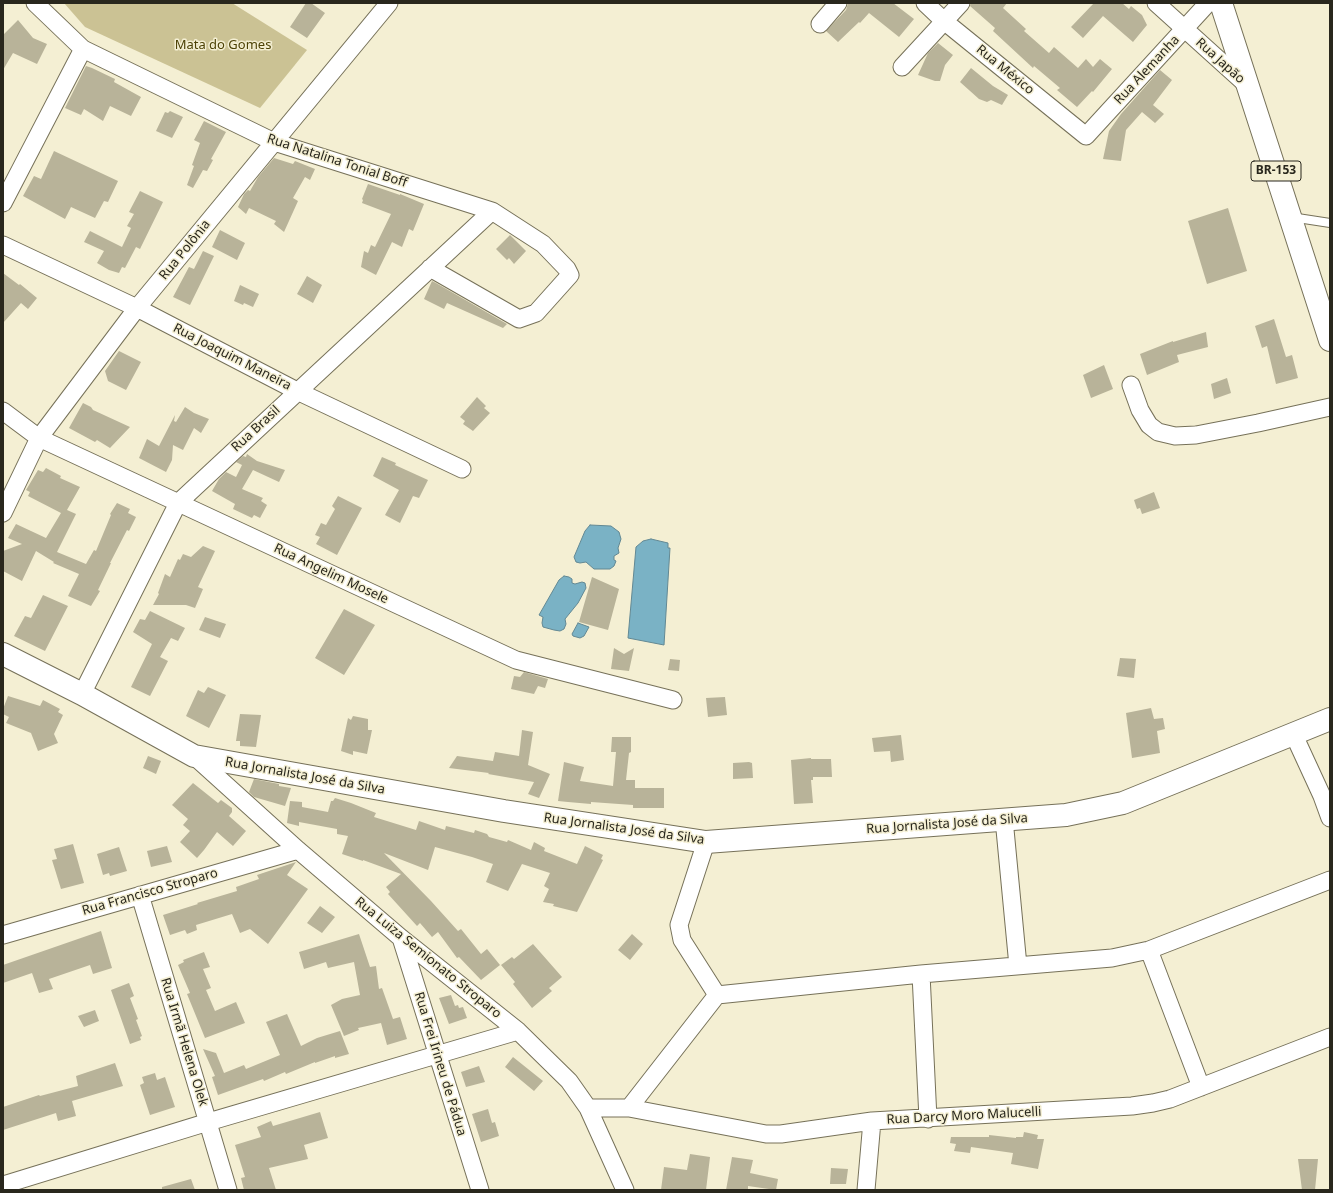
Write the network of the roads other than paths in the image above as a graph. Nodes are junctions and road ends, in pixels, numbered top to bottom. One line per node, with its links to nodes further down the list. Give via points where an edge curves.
1 (35, 3): 12 (street, Rua Natalina Tonial Boff)
2 (390, 3): 16 (street, Rua Polônia)
3 (838, 3): 10 (street)
4 (924, 3): 9 (street, Rua México)
5 (961, 3): 9 (street)
6 (1156, 3): 11 (street, Rua Japão)
7 (1208, 3): 11 (street, Rua Alemanha)
8 (1221, 3): 14 (main road, BR-153)
9 (944, 21): 13 (street); 15 (street, Rua México)
10 (820, 24)
11 (1185, 29): 14 (street, Rua Japão); 15 (street, Rua Alemanha)
12 (83, 49): 16 (street, Rua Natalina Tonial Boff); 17 (street)
13 (902, 67)
14 (1249, 86): 19 (main road, BR-153)
15 (1086, 136)
16 (274, 142): 18 (street, Rua Natalina Tonial Boff); 23 (street, Rua Polônia)
17 (3, 203)
18 (492, 211): 22 (street, Rua Brasil); 22 (street, Rua Natalina Tonial Boff, via 543,244 568,269 570,275 536,314 519,319)
19 (1290, 216): 20 (lane); 24 (main road, BR-153)
20 (1330, 223)
21 (3, 245): 23 (street, Rua Joaquim Maneira)
22 (430, 268): 26 (street, Rua Brasil)
23 (137, 308): 26 (street, Rua Joaquim Maneira); 29 (street, Rua Polônia)
24 (1330, 340)
25 (1131, 385): 27 (street, via 1140,410 1149,425 1158,432 1175,436 1196,435)
26 (297, 391): 30 (street, Rua Joaquim Maneira); 31 (street, Rua Brasil)
27 (1330, 407)
28 (3, 411): 29 (street, Rua Angelim Mosele)
29 (39, 438): 31 (street, Rua Angelim Mosele); 32 (street, Rua Polônia)
30 (462, 468)
31 (178, 503): 34 (street, Rua Brasil); 35 (street, Rua Angelim Mosele, via 516,660)
32 (3, 513)
33 (3, 654): 34 (main road, Rua Jornalista José da Silva)
34 (82, 694): 38 (main road, Rua Jornalista José da Silva)
35 (673, 700)
36 (1330, 719): 37 (main road, Rua Jornalista José da Silva)
37 (1293, 733): 39 (street); 40 (main road, Rua Jornalista José da Silva, via 1123,804 1066,815)
38 (194, 756): 41 (main road, Rua Jornalista José da Silva, via 504,811); 42 (street, Rua Luiza Semionato Stroparo)
39 (1330, 818)
40 (1004, 819): 41 (main road, Rua Jornalista José da Silva); 48 (street)
41 (706, 842): 50 (street, via 679,925 682,940)
42 (298, 850): 44 (street, Rua Francisco Stroparo); 46 (street, Rua Luiza Semionato Stroparo)
43 (1330, 880): 47 (street)
44 (140, 895): 45 (street, Rua Francisco Stroparo); 59 (street, Rua Irmã Helena Olek)
45 (3, 935)
46 (401, 938): 51 (street, Rua Luiza Semionato Stroparo); 53 (street, Rua Frei Irineu de Pádua)
47 (1149, 950): 48 (street, via 1112,958); 54 (street)
48 (1018, 966): 49 (street)
49 (921, 974): 50 (street); 57 (street)
50 (717, 995): 56 (street)
51 (518, 1031): 53 (street); 55 (street, Rua Luiza Semionato Stroparo, via 569,1080)
52 (1330, 1037): 54 (street, Rua Darcy Moro Malucelli)
53 (437, 1054): 59 (street); 62 (street, Rua Frei Irineu de Pádua)
54 (1201, 1087): 57 (street, Rua Darcy Moro Malucelli, via 1153,1103)
55 (588, 1108): 56 (street, Rua Darcy Moro Malucelli); 63 (street, Rua Luiza Semionato Stroparo)
56 (629, 1108): 58 (street, Rua Darcy Moro Malucelli, via 766,1134)
57 (928, 1118): 58 (street, Rua Darcy Moro Malucelli)
58 (872, 1121): 64 (street)
59 (208, 1122): 60 (street); 61 (street, Rua Irmã Helena Olek)
60 (3, 1185)
61 (228, 1190)
62 (480, 1190)
63 (625, 1190)
64 (866, 1190)

